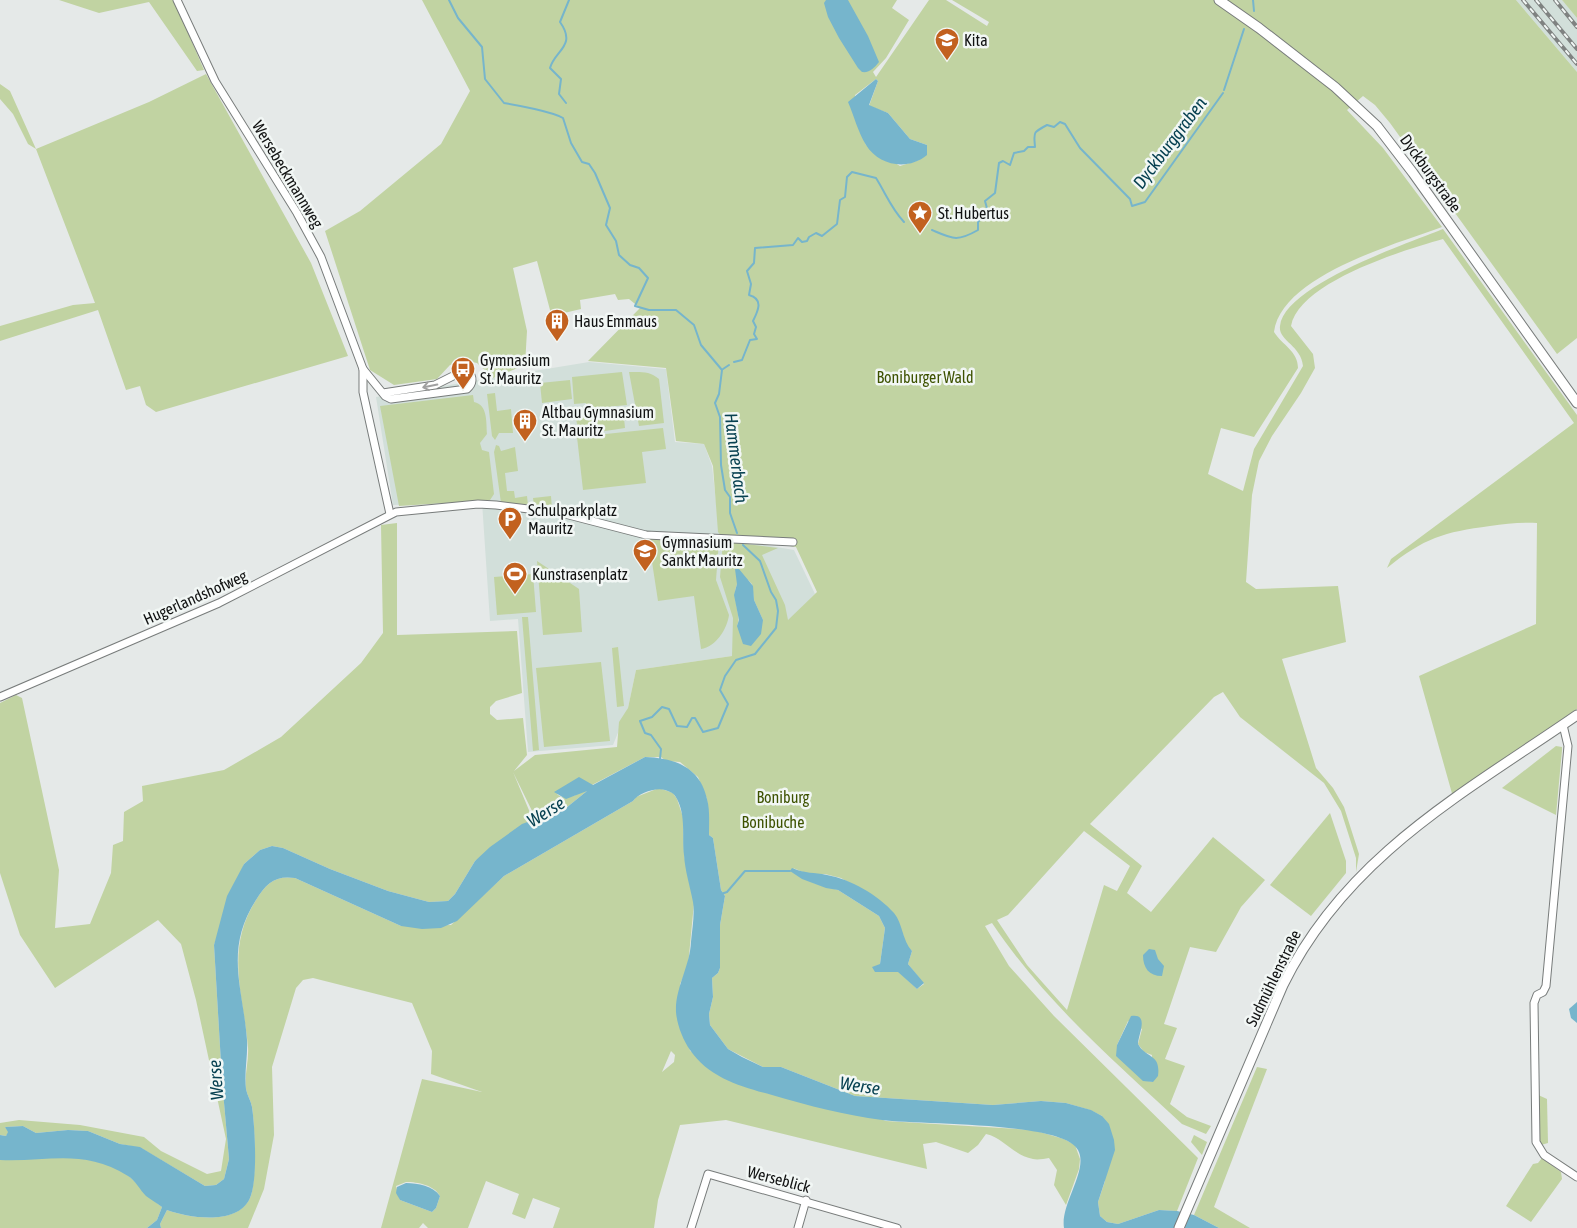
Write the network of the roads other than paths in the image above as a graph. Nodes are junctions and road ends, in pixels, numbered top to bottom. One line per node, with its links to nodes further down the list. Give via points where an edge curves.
1 (177, 0): 3 (street, Wersebeckmannweg, via 215,81 312,240)
2 (1219, 0): 5 (street, Dyckburgstraße, via 1335,87 1377,126)
3 (363, 369): 4 (street, Wersebeckmannweg); 6 (street, Wersebeckmannweg, via 363,392)
4 (383, 393): 4 (street, one-way to 4, via 394,399 463,390 470,387 472,378 468,372 462,372 435,385)
5 (1575, 397)
6 (393, 513): 7 (street, via 495,505 561,513 646,535); 8 (street, Hugerlandshofweg, via 219,603)
7 (793, 542)
8 (0, 697)
9 (1577, 715): 10 (street, Sudmühlenstraße)
10 (1563, 725): 11 (street, via 1568,746 1558,875 1546,986 1534,1003 1536,1142 1544,1155); 16 (street, Sudmühlenstraße, via 1397,842 1354,882 1316,926 1283,985)
11 (1577, 1177)
12 (806, 1200): 13 (street, Werseblick, via 708,1174); 14 (street); 15 (street, Werseblick)
13 (691, 1228)
14 (798, 1228)
15 (897, 1228)
16 (1179, 1228)

